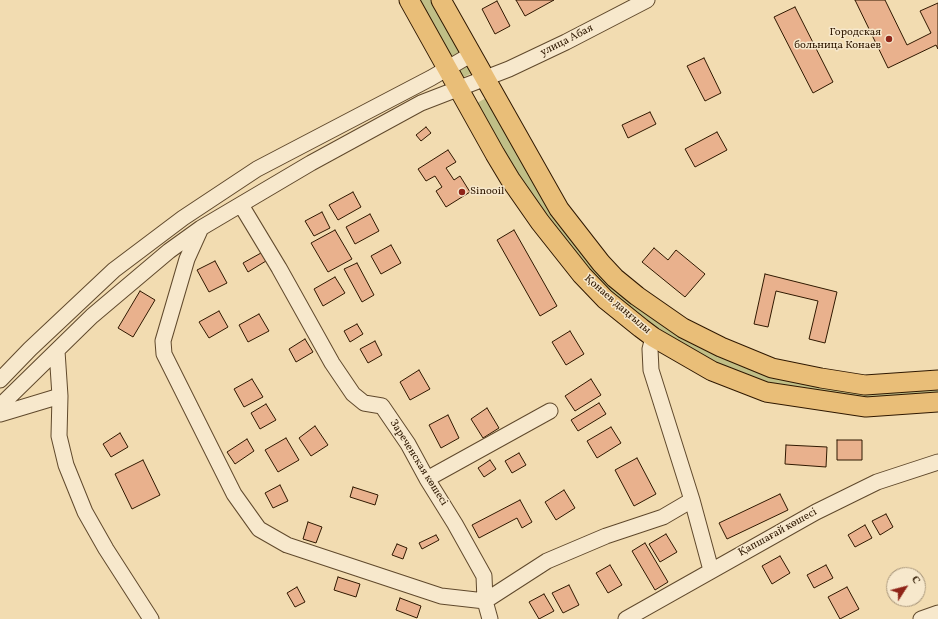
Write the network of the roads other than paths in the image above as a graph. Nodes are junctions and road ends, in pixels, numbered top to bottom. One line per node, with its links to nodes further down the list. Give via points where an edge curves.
1 (409, 0): 5 (main road, Қонаев даңғылы)
2 (441, 0): 4 (main road, Қонаев даңғылы)
3 (647, 0): 6 (street, улица Абая, via 516,66)
4 (472, 54): 5 (street); 6 (main road, Қонаев даңғылы)
5 (448, 68): 7 (main road, Қонаев даңғылы); 12 (street, via 257,169 183,218 114,270)
6 (485, 78): 7 (street, улица Абая); 13 (main road, Қонаев даңғылы, via 559,209 601,264 637,296 683,328 720,347 772,368 821,378 865,385)
7 (459, 88): 8 (street, улица Абая, via 422,103 311,163); 10 (main road, Қонаев даңғылы, via 494,154 562,251 606,298)
8 (241, 205): 9 (street, улица Абая); 20 (street, Зареченская көшесі, via 332,363 353,394 364,403 382,406 408,444)
9 (201, 228): 11 (street, улица Абая, via 169,251 104,306); 23 (street, via 188,259 163,341 164,354 234,494 259,529 287,545 441,596)
10 (653, 337): 15 (main road, Қонаев даңғылы, via 712,371 766,392 866,407); 21 (street, via 650,350 651,370)
11 (57, 351): 14 (street); 16 (street, улица Абая)
12 (0, 380)
13 (938, 380)
14 (60, 396): 18 (street); 25 (street, via 59,436 66,465 85,512)
15 (938, 402)
16 (0, 406)
17 (550, 411): 20 (street)
18 (0, 414)
19 (938, 462): 22 (street, Қапшағай көшесі, via 877,482 816,512)
20 (427, 479): 23 (street, Зареченская көшесі, via 484,576)
21 (692, 500): 22 (street); 23 (street, via 663,517 606,536 547,561)
22 (711, 570): 27 (street, Қапшағай көшесі)
23 (485, 600): 26 (street, Зареченская көшесі)
24 (938, 613): 28 (street)
25 (151, 619)
26 (490, 619)
27 (626, 619)
28 (921, 619)

